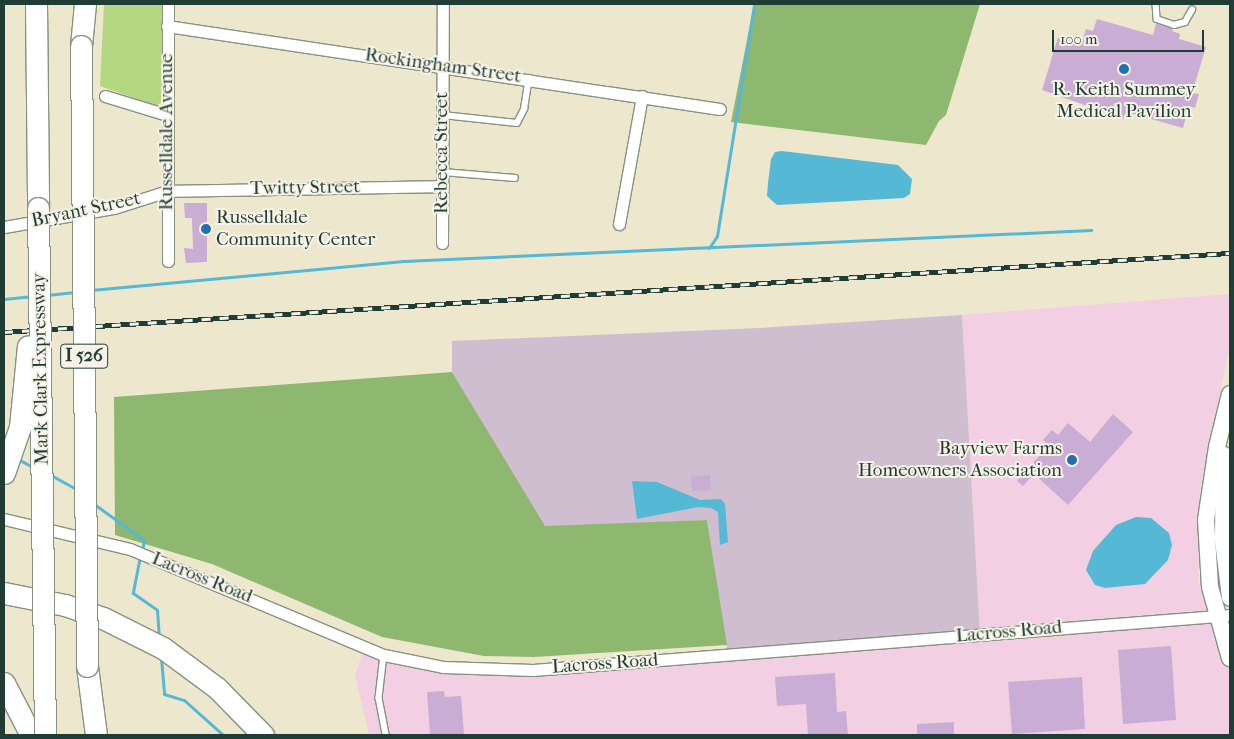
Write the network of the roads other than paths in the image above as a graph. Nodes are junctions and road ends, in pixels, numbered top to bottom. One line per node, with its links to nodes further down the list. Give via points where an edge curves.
1 (36, 4): 21 (highway, Mark Clark Expressway / I 526)
2 (81, 4): 9 (highway, I 526)
3 (85, 4): 9 (highway)
4 (168, 4): 8 (street, Russelldale Avenue)
5 (443, 4): 10 (street, Rebecca Street)
6 (1156, 4): 7 (lane, via 1157,20 1174,25 1185,22)
7 (1192, 10)
8 (167, 26): 10 (street, Rockingham Street); 15 (street, Russelldale Avenue)
9 (82, 46): 34 (highway, I 526, bridge)
10 (443, 67): 11 (street, Rockingham Street); 16 (street, Rebecca Street)
11 (529, 78): 13 (street, Rockingham Street); 16 (lane, via 524,109 518,122)
12 (105, 96): 15 (street)
13 (642, 96): 14 (street, Rockingham Street); 22 (street)
14 (720, 109)
15 (167, 115): 20 (street, Russelldale Avenue)
16 (443, 115): 17 (street, Rebecca Street)
17 (443, 172): 18 (lane); 19 (street, Rebecca Street)
18 (515, 178)
19 (443, 186): 20 (street, Twitty Street); 24 (street, Rebecca Street)
20 (168, 191): 23 (street, Bryant Street, via 114,208); 25 (street, Russelldale Avenue)
21 (38, 208): 27 (highway, bridge, via 24,400 14,451); 37 (highway, Mark Clark Expressway / I 526, bridge)
22 (619, 224)
23 (4, 227)
24 (442, 243)
25 (168, 261)
26 (1229, 401): 30 (street, via 1222,503 1225,570); 31 (street, via 1217,447 1206,520 1210,587)
27 (4, 472)
28 (4, 519): 32 (street, Lacross Road, via 156,558)
29 (4, 593): 40 (highway, bridge, via 95,615 163,648 217,688)
30 (1230, 598)
31 (1223, 615): 32 (street, Lacross Road, via 533,670 443,667); 33 (street)
32 (384, 655): 41 (lane, via 379,698)
33 (1230, 658)
34 (87, 666): 38 (highway, I 526); 39 (highway)
35 (4, 683): 36 (highway)
36 (30, 735)
37 (45, 735)
38 (87, 735)
39 (96, 735)
40 (263, 735)
41 (386, 735)

